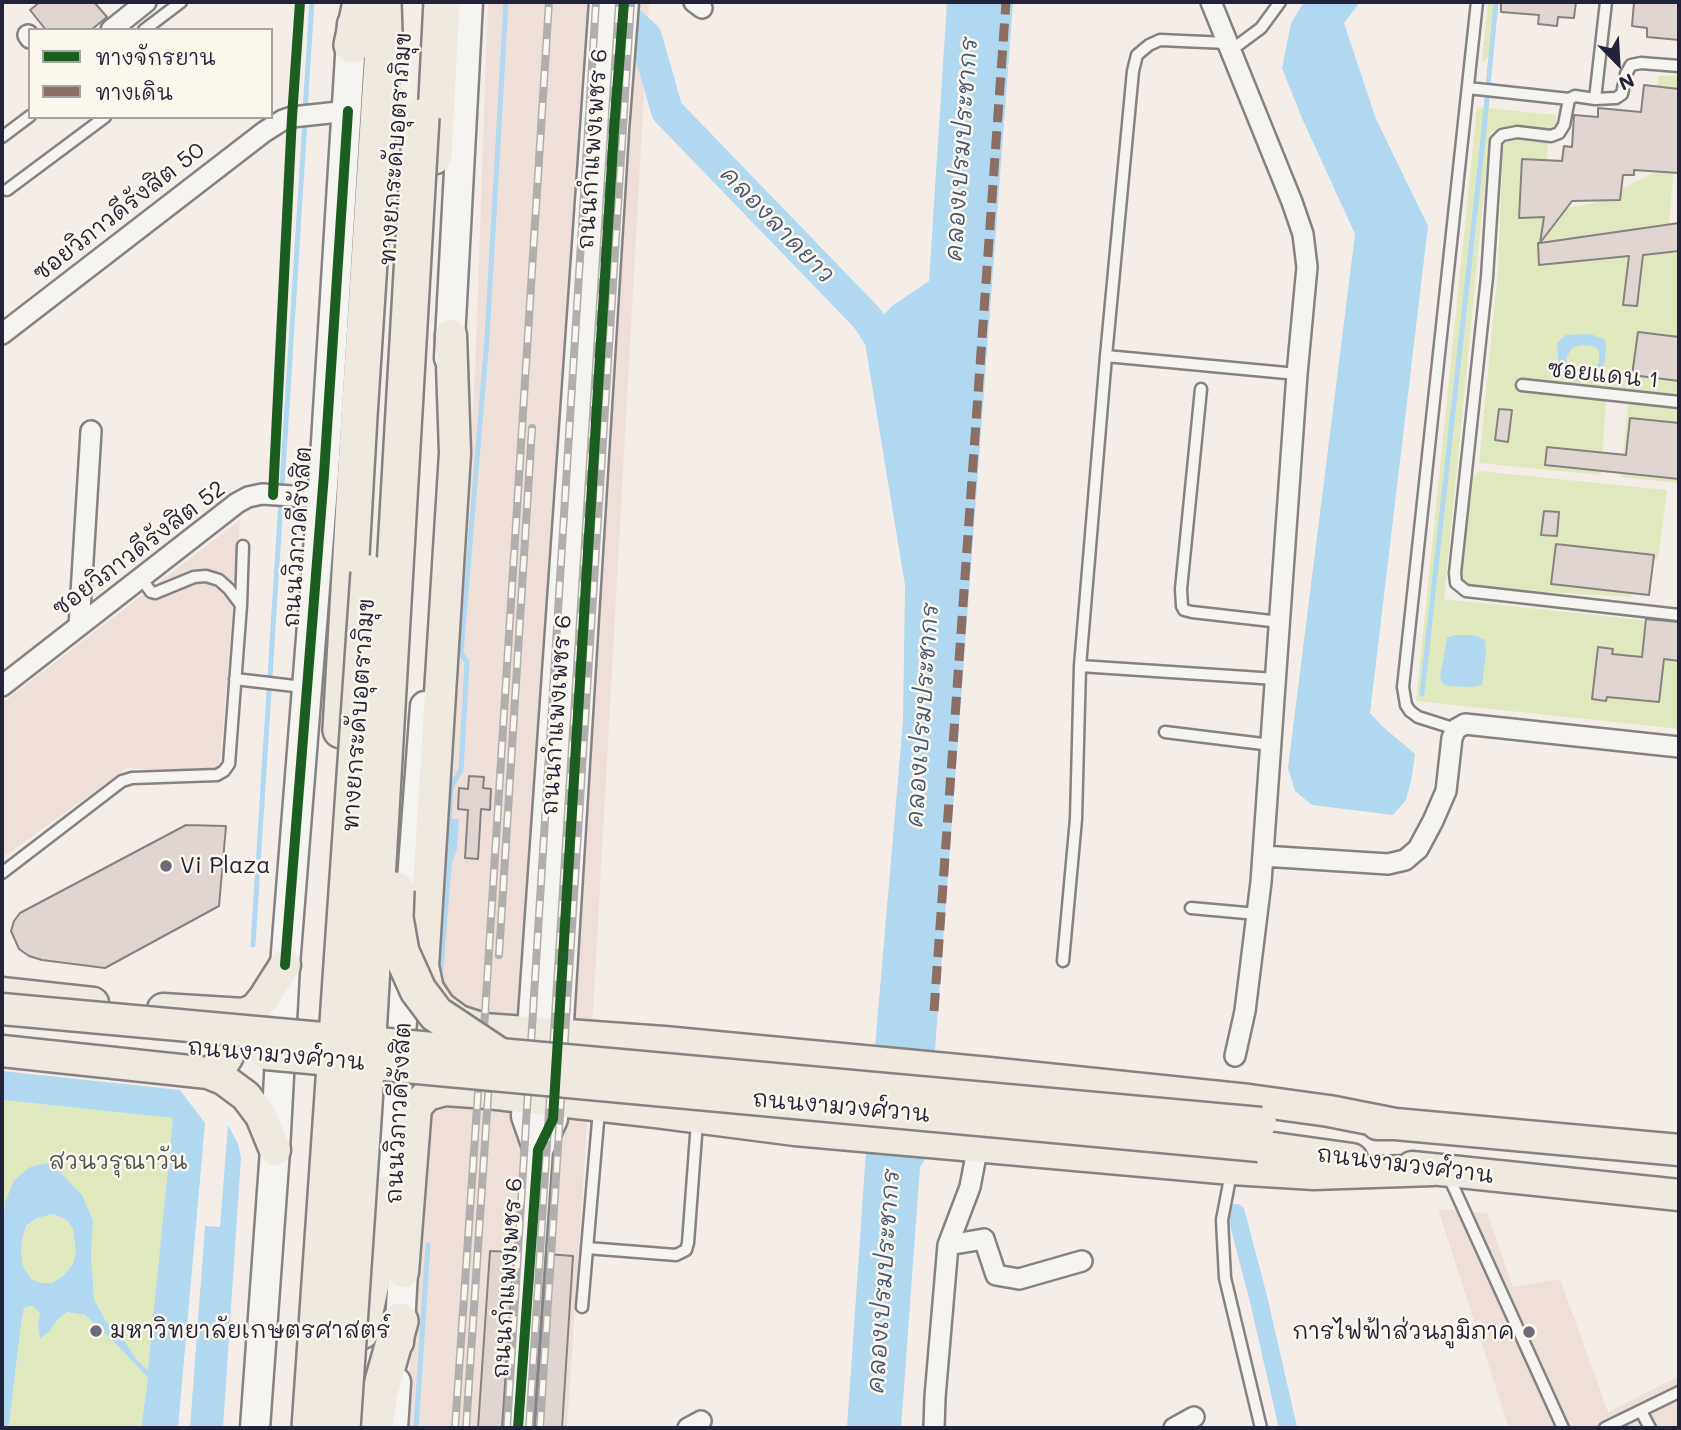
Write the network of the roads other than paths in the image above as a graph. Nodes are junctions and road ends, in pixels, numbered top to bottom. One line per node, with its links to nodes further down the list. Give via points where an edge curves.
1 (146, 2): 17 (street)
2 (181, 2): 18 (lane)
3 (353, 2): 20 (main road, ถนนวิภาวดีรังสิต)
4 (361, 2): 20 (highway)
5 (383, 2): 97 (highway, via 321,1088)
6 (405, 2): 98 (highway, ทางยกระดับอุตราภิมุข, bridge)
7 (427, 2): 28 (highway, ทางยกระดับอุตราภิมุข)
8 (442, 2): 92 (highway, ถนนวิภาวดีรังสิต, via 406,661 372,1104)
9 (454, 2): 22 (highway)
10 (468, 2): 22 (main road, ถนนวิภาวดีรังสิต)
11 (604, 2): 19 (main road, ถนนกำแพงเพชร 6)
12 (624, 2): 19 (main road, ถนนกำแพงเพชร 6)
13 (1212, 2): 21 (street)
14 (1280, 2): 21 (lane, via 1261,28)
15 (1477, 2): 24 (lane)
16 (1605, 2): 26 (lane)
17 (114, 28)
18 (147, 28)
19 (611, 43): 67 (main road, ถนนกำแพงเพชร 6, via 614,130)
20 (352, 46): 27 (main road, ถนนวิภาวดีรังสิต)
21 (1229, 47): 35 (lane, via 1160,40 1138,55); 36 (street, via 1303,234 1307,267)
22 (466, 51): 34 (main road, ถนนวิภาวดีรังสิต)
23 (1679, 66): 26 (lane, via 1631,65 1622,94)
24 (1468, 88): 25 (lane); 53 (lane, via 1403,687 1406,705 1418,718)
25 (1569, 99): 26 (lane); 45 (lane, via 1559,133 1517,132 1496,141 1456,583 1482,594)
26 (1595, 99)
27 (348, 111): 33 (street, ซอยวิภาวดีรังสิต 50, via 292,117 264,132); 41 (main road, ถนนวิภาวดีรังสิต)
28 (421, 117): 70 (highway, bridge, via 419,422 395,918 401,953 418,990 436,1014); 99 (highway, ทางยกระดับอุตราภิมุข, bridge)
29 (28, 118): 31 (lane)
30 (102, 119): 32 (lane)
31 (2, 137)
32 (7, 190)
33 (2, 334)
34 (451, 335): 67 (main road, via 455,453 423,966 428,989 440,1007 459,1021 484,1029); 84 (main road, ถนนวิภาวดีรังสิต)
35 (1105, 356): 36 (lane); 48 (lane)
36 (1297, 374): 46 (street)
37 (1522, 385): 39 (lane, ซอยแดน 1)
38 (1201, 389): 46 (lane, via 1182,607)
39 (1679, 402)
40 (91, 431): 47 (street)
41 (323, 498): 43 (street, ซอยวิภาวดีรังสิต 52, via 255,496 237,503); 52 (main road, ถนนวิภาวดีรังสิต)
42 (243, 546): 44 (lane)
43 (141, 578): 44 (lane, via 155,593 206,576 219,580); 47 (street, ซอยวิภาวดีรังสิต 52)
44 (241, 605): 49 (lane)
45 (1679, 615)
46 (1280, 622): 50 (street)
47 (79, 626): 51 (street, ซอยวิภาวดีรังสิต 52)
48 (1080, 666): 50 (lane); 61 (lane, via 1076,819)
49 (235, 679): 52 (lane); 58 (lane, via 229,764 224,771 122,782)
50 (1276, 679): 55 (street)
51 (2, 687)
52 (307, 687): 62 (main road, ถนนวิภาวดีรังสิต)
53 (1456, 729): 56 (street, via 1465,724); 57 (street, via 1446,791 1418,849 1405,860 1388,864)
54 (1165, 732): 55 (lane)
55 (1271, 745): 57 (street)
56 (1679, 747)
57 (1263, 856): 60 (street)
58 (2, 873)
59 (1191, 908): 60 (lane)
60 (1257, 914): 71 (street)
61 (1063, 961)
62 (285, 965): 65 (main road, via 255,1009 243,1014); 80 (main road, ถนนวิภาวดีรังสิต)
63 (2, 993): 65 (main road)
64 (2, 1009): 70 (main road, ถนนงามวงศ์วาน, bridge)
65 (197, 1012): 72 (main road, via 215,1022 228,1037 228,1056)
66 (2, 1029): 78 (main road, ถนนงามวงศ์วาน, bridge)
67 (545, 1032): 68 (main road); 73 (main road, ถนนกำแพงเพชร 6)
68 (664, 1042): 75 (main road, via 632,1046 622,1054 618,1092 627,1103); 77 (main road, via 1289,1105)
69 (2, 1051): 72 (main road)
70 (496, 1054): 78 (main road, ถนนงามวงศ์วาน, bridge)
71 (1235, 1055)
72 (208, 1073): 80 (main road, via 246,1096 261,1116)
73 (541, 1100): 74 (main road); 89 (main road, via 445,1090 426,1095 416,1107); 103 (main road, ถนนกำแพงเพชร 6, via 553,1119 538,1150)
74 (599, 1106): 75 (main road); 87 (lane)
75 (656, 1112): 76 (main road)
76 (697, 1118): 79 (main road); 87 (lane, via 686,1250 676,1255)
77 (1395, 1124): 78 (main road, ถนนงามวงศ์วาน); 81 (main road, ถนนงามวงศ์วาน)
78 (1260, 1134): 83 (main road, ถนนงามวงศ์วาน)
79 (978, 1145): 82 (main road); 86 (street, via 970,1187)
80 (275, 1150): 96 (main road, ถนนวิภาวดีรังสิต)
81 (1679, 1150)
82 (1232, 1169): 83 (main road, via 1314,1174); 106 (lane, via 1222,1220 1225,1278)
83 (1439, 1171): 85 (main road, ถนนงามวงศ์วาน); 107 (lane)
84 (390, 1193): 89 (main road, ถนนวิภาวดีรังสิต); 92 (highway)
85 (1679, 1195)
86 (948, 1245): 88 (street, via 984,1239 996,1275 1019,1279); 104 (street)
87 (587, 1248): 90 (lane)
88 (1082, 1261)
89 (404, 1272): 91 (main road, ถนนวิภาวดีรังสิต)
90 (582, 1307)
91 (400, 1321): 101 (highway); 102 (main road, ถนนวิภาวดีรังสิต)
92 (361, 1331): 100 (highway, ถนนวิภาวดีรังสิต)
93 (1679, 1392): 94 (lane)
94 (1641, 1412): 108 (lane); 109 (lane)
95 (1194, 1417): 105 (street)
96 (255, 1428)
97 (294, 1428)
98 (310, 1428)
99 (342, 1428)
100 (353, 1428)
101 (375, 1428)
102 (393, 1428)
103 (518, 1428)
104 (934, 1428)
105 (1174, 1428)
106 (1261, 1428)
107 (1563, 1428)
108 (1605, 1428)
109 (1650, 1428)

